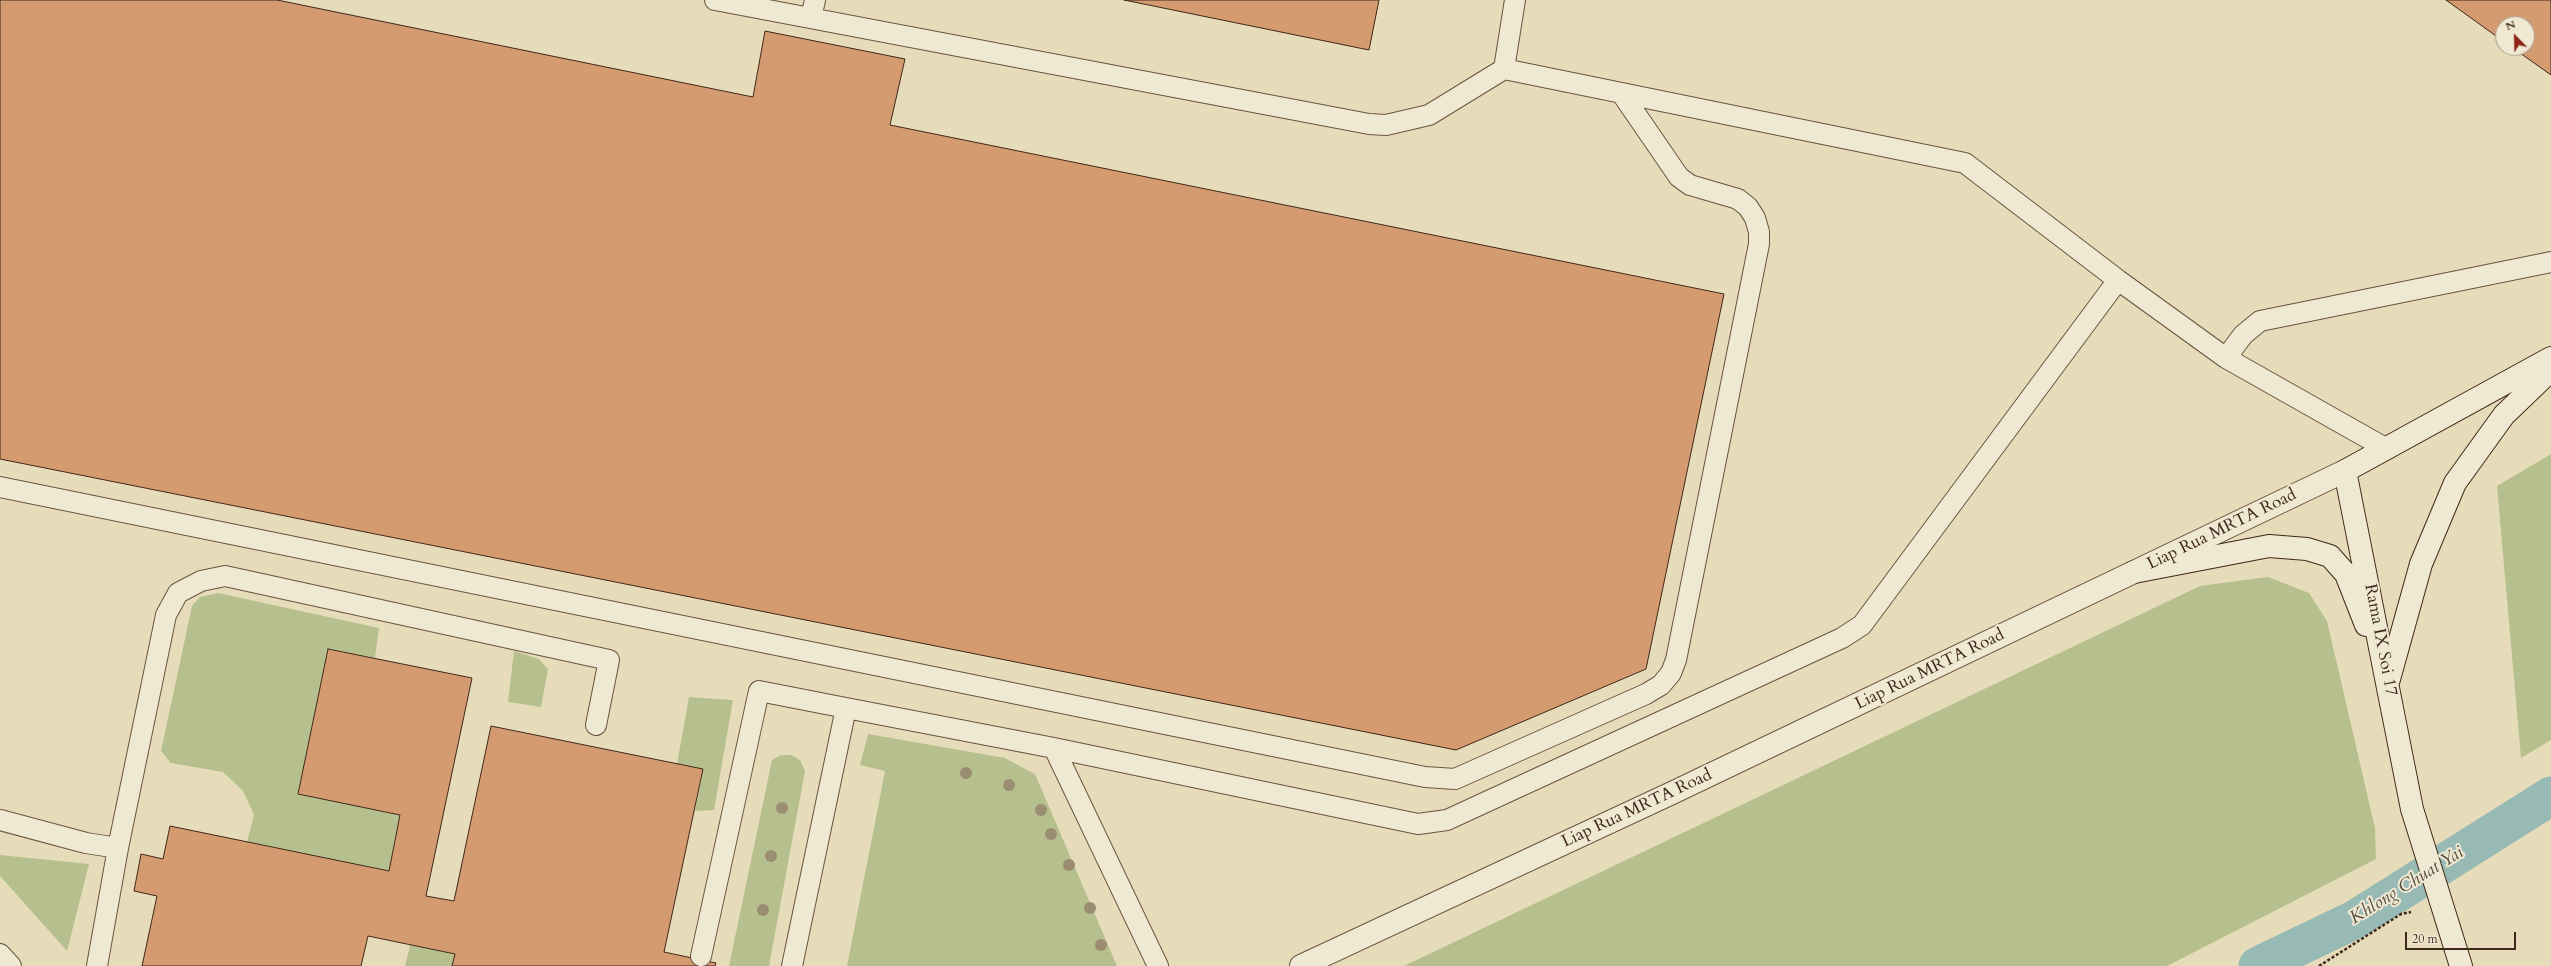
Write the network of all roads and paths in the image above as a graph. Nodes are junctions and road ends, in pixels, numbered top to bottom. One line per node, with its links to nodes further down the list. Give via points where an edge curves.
1 (715, 0): 3 (lane)
2 (1515, 0): 4 (lane)
3 (813, 9): 4 (lane, via 1369,124 1407,122 1429,115)
4 (1504, 69): 5 (lane)
5 (1622, 94): 7 (lane, via 1965,163); 13 (lane, via 1679,177 1690,185 1738,199 1748,207 1755,218 1759,232 1759,244 1676,660 1671,673 1661,685 1646,694 1455,779 1425,777)
6 (2551, 262): 8 (lane, via 2260,321 2243,335)
7 (2118, 280): 8 (lane); 18 (lane, via 1862,625 1842,638 1447,820 1418,824)
8 (2226, 358): 11 (lane)
9 (2551, 358): 11 (street, Liap Rua MRTA Road)
10 (2551, 370): 15 (street, via 2504,415 2456,483 2421,564)
11 (2387, 449): 12 (street, Liap Rua MRTA Road)
12 (2345, 471): 14 (street, Liap Rua MRTA Road); 15 (street, Rama IX Soi 17)
13 (0, 487)
14 (2134, 572): 15 (street, via 2269,546 2307,549 2330,556 2346,574); 28 (street, Liap Rua MRTA Road, via 1672,793)
15 (2388, 682): 30 (street, Rama IX Soi 17, via 2412,809)
16 (846, 708): 18 (lane); 23 (lane, via 759,692); 26 (lane)
17 (596, 725): 20 (lane, via 609,660 225,576 201,581 178,593 166,615)
18 (1054, 748): 27 (lane)
19 (0, 820): 20 (lane, via 86,843)
20 (118, 848): 25 (lane)
21 (2418, 910): 29 (path, via 2401,914)
22 (0, 954): 24 (lane)
23 (701, 956)
24 (11, 966)
25 (97, 966)
26 (792, 966)
27 (1158, 966)
28 (1301, 966)
29 (2319, 966)
30 (2461, 966)

